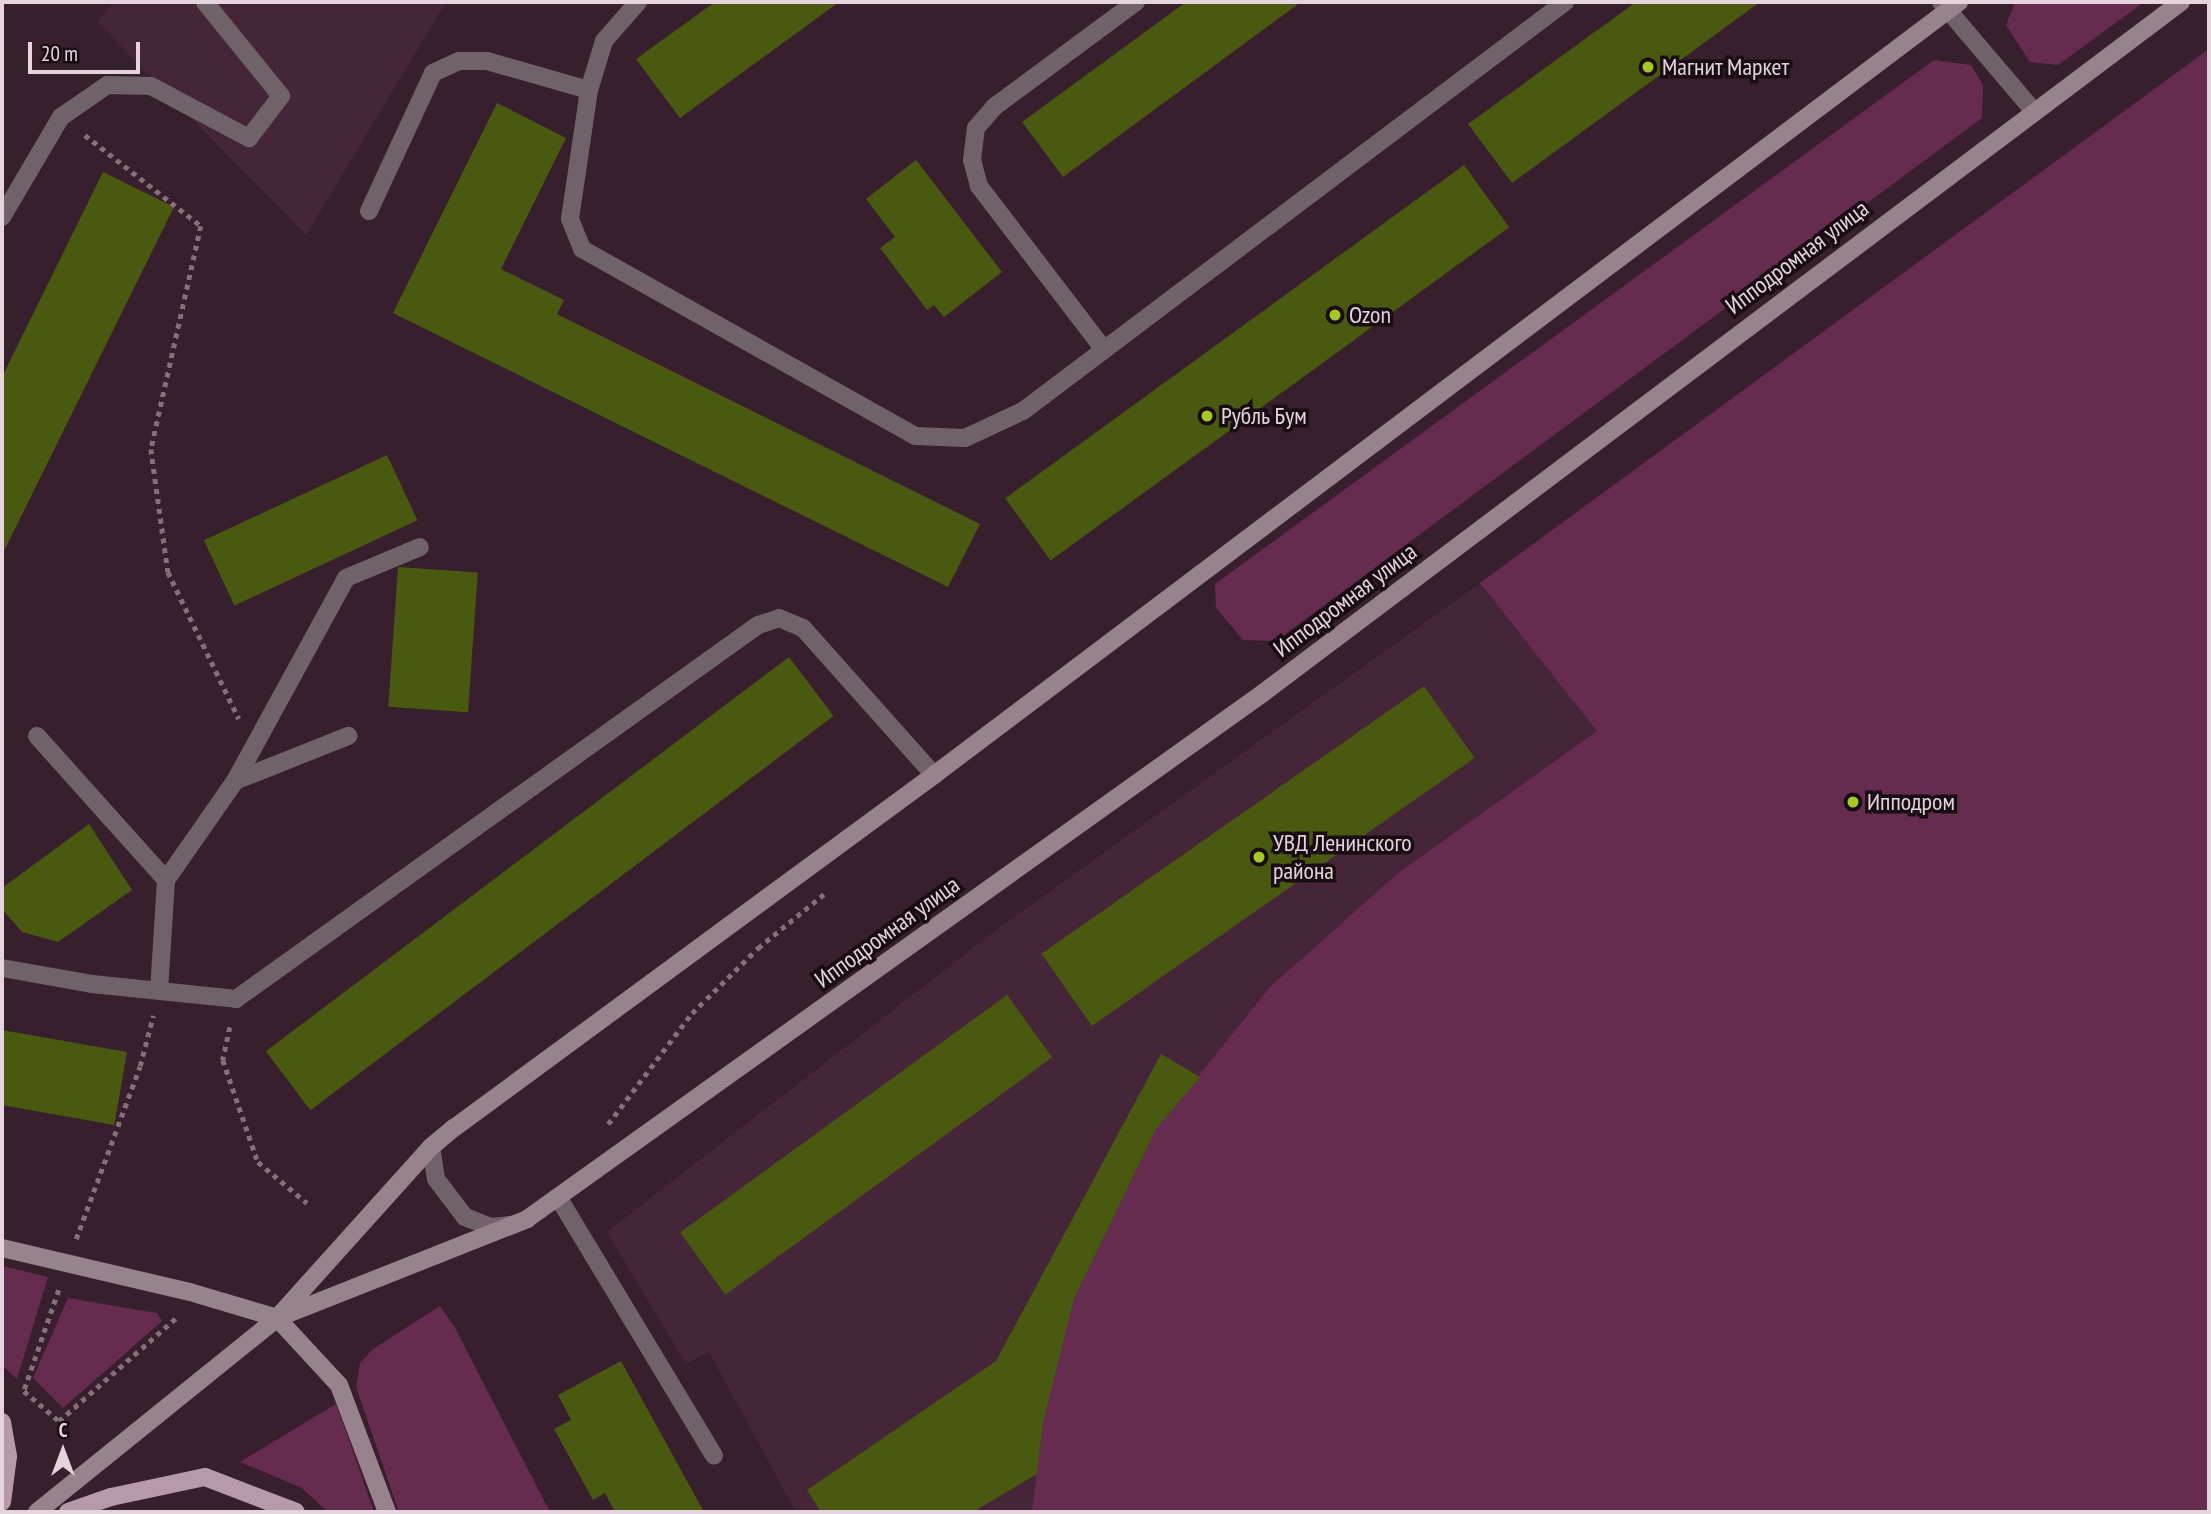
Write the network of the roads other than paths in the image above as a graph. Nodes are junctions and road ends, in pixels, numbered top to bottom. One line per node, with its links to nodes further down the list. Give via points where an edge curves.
1 (205, 2): 10 (lane, via 281,96 248,138 152,86 107,85 61,117)
2 (638, 2): 7 (lane, via 604,41)
3 (1136, 2): 11 (lane, via 994,107 976,128 972,160 979,186)
4 (1565, 2): 11 (lane)
5 (2181, 2): 8 (street, Ипподромная улица)
6 (1950, 4): 8 (lane); 15 (street)
7 (589, 90): 9 (lane, via 487,61 459,61 433,73); 11 (lane, via 570,219 583,249 915,436 965,438 1023,411)
8 (2033, 110): 21 (street, Ипподромная улица, via 1263,693)
9 (369, 211)
10 (2, 217)
11 (1102, 346)
12 (420, 547): 16 (lane, via 346,578)
13 (37, 736): 17 (lane)
14 (348, 736): 16 (lane)
15 (933, 775): 19 (lane, via 803,628 779,618 758,625 236,999); 20 (street)
16 (234, 781): 17 (lane)
17 (166, 880): 19 (lane)
18 (2, 968): 19 (lane)
19 (159, 991)
20 (431, 1147): 22 (lane, via 436,1179 465,1217 491,1227); 24 (street)
21 (558, 1197): 22 (street, Ипподромная улица); 26 (lane)
22 (527, 1219): 24 (street, Ипподромная улица)
23 (2, 1248): 24 (street, via 190,1292)
24 (277, 1318): 28 (street); 31 (street, via 339,1385)
25 (2, 1422): 27 (main road, via 8,1456)
26 (714, 1456)
27 (2, 1502)
28 (37, 1512)
29 (68, 1512): 30 (main road, via 111,1497 205,1477)
30 (296, 1512)
31 (387, 1512)

